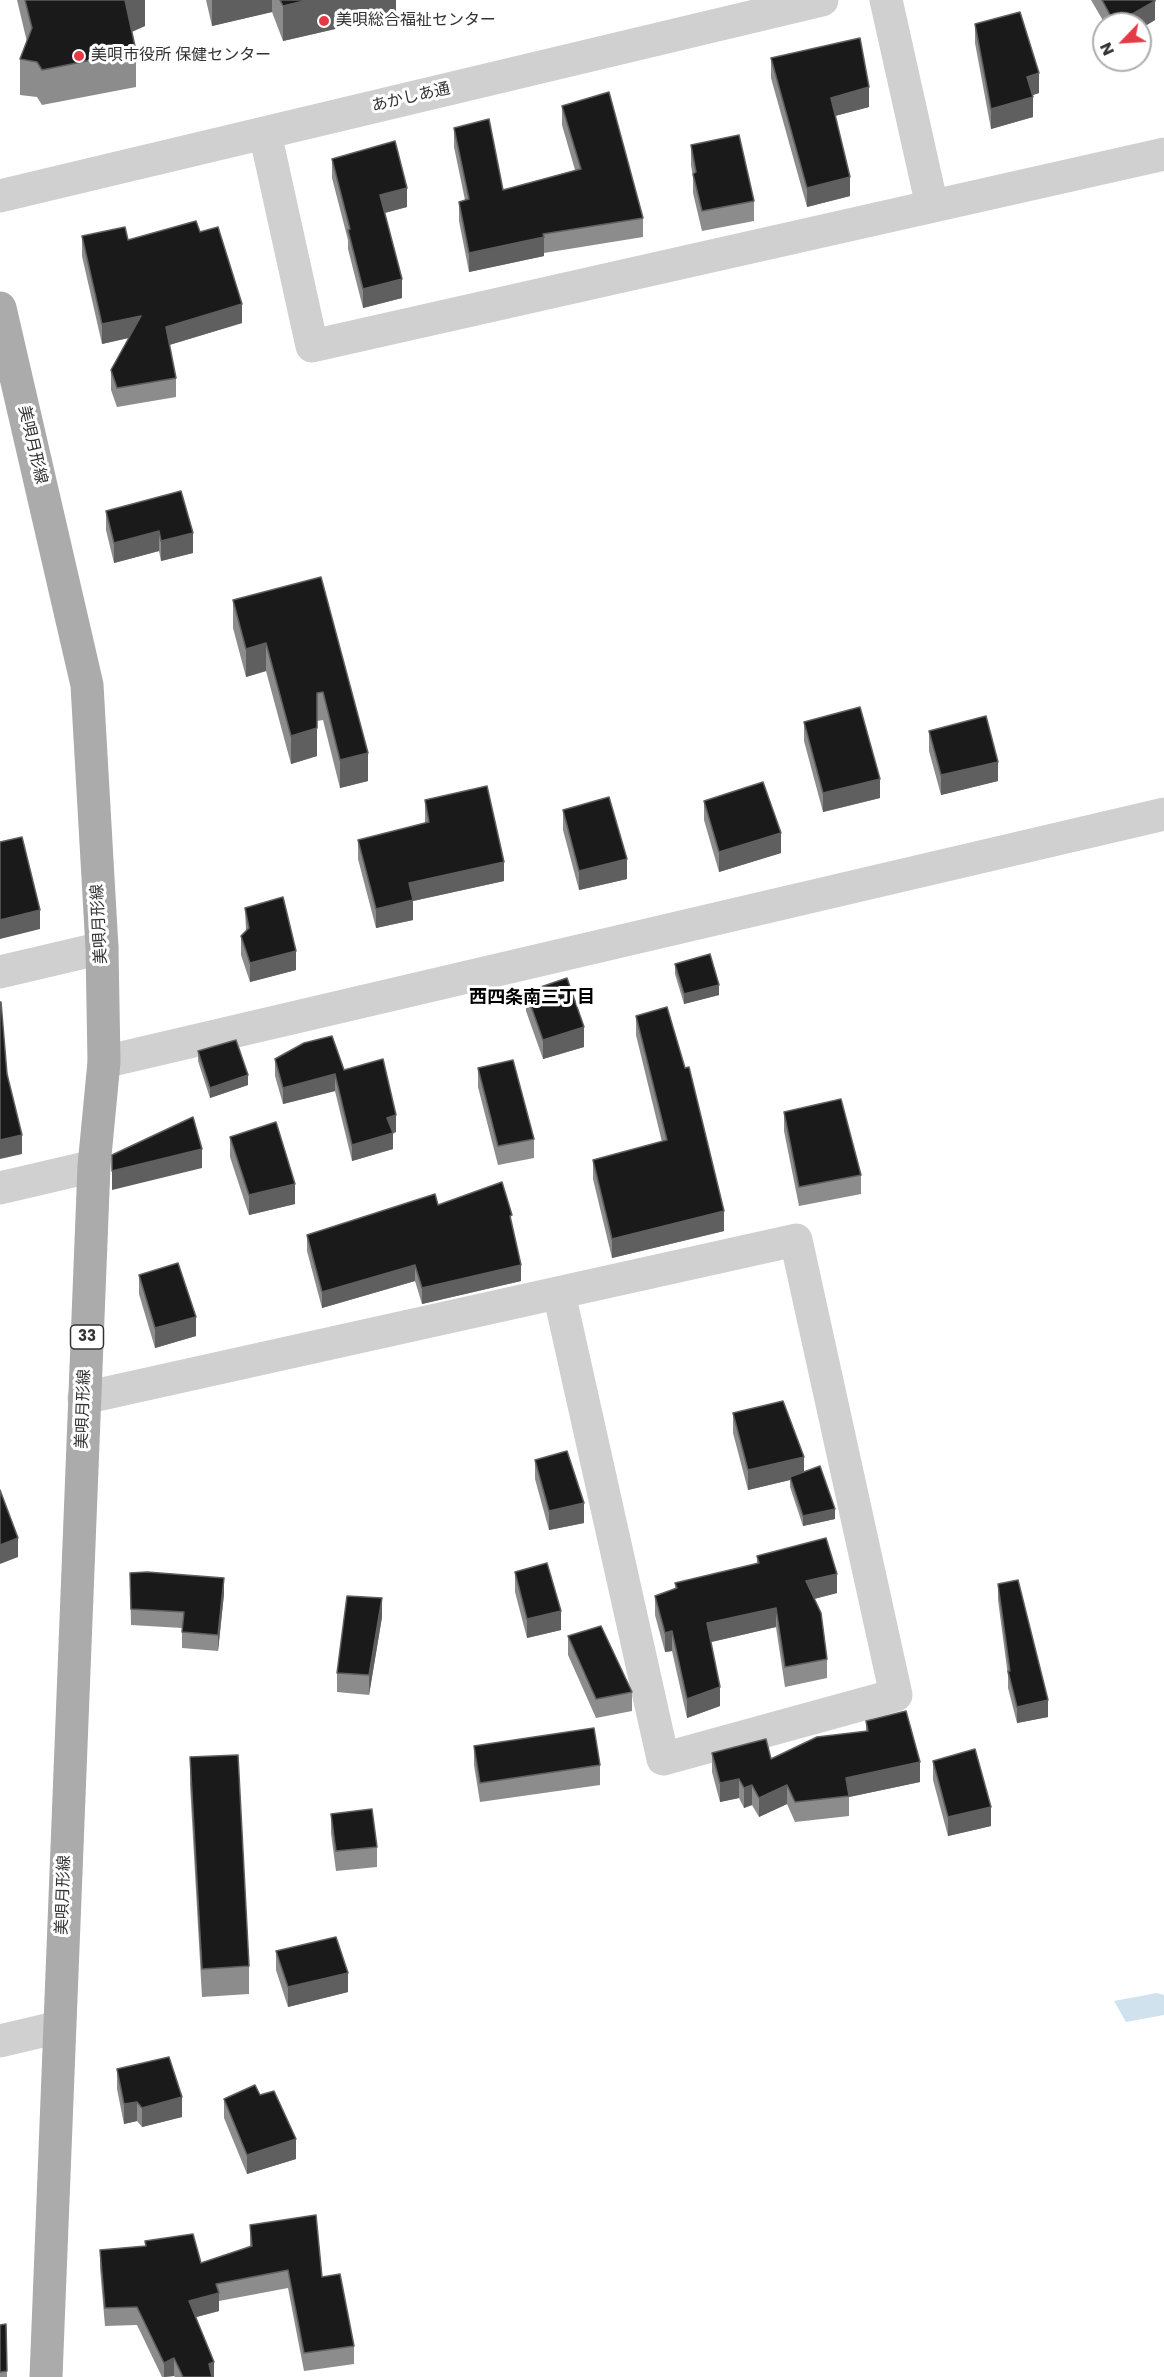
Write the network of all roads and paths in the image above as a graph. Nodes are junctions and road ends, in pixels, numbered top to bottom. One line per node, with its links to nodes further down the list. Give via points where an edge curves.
1 (822, 0): 3 (street, あかしあ通)
2 (886, 0): 6 (street)
3 (265, 133): 5 (street, あかしあ通); 6 (street, via 312,346)
4 (1164, 154): 6 (street)
5 (0, 196)
6 (932, 206)
7 (0, 308): 9 (main road, 美唄月形線 / 33, via 87,685)
8 (1164, 814): 11 (street)
9 (102, 948): 10 (street); 11 (main road, 美唄月形線 / 33)
10 (0, 972)
11 (104, 1062): 12 (main road, 美唄月形線 / 33)
12 (94, 1166): 13 (street); 15 (main road, 美唄月形線 / 33)
13 (0, 1188)
14 (559, 1293): 14 (street, via 663,1759 896,1695 796,1240); 15 (street)
15 (84, 1398): 16 (main road, 美唄月形線 / 33)
16 (59, 2028): 17 (street); 18 (main road, 美唄月形線 / 33)
17 (0, 2041)
18 (46, 2377)

